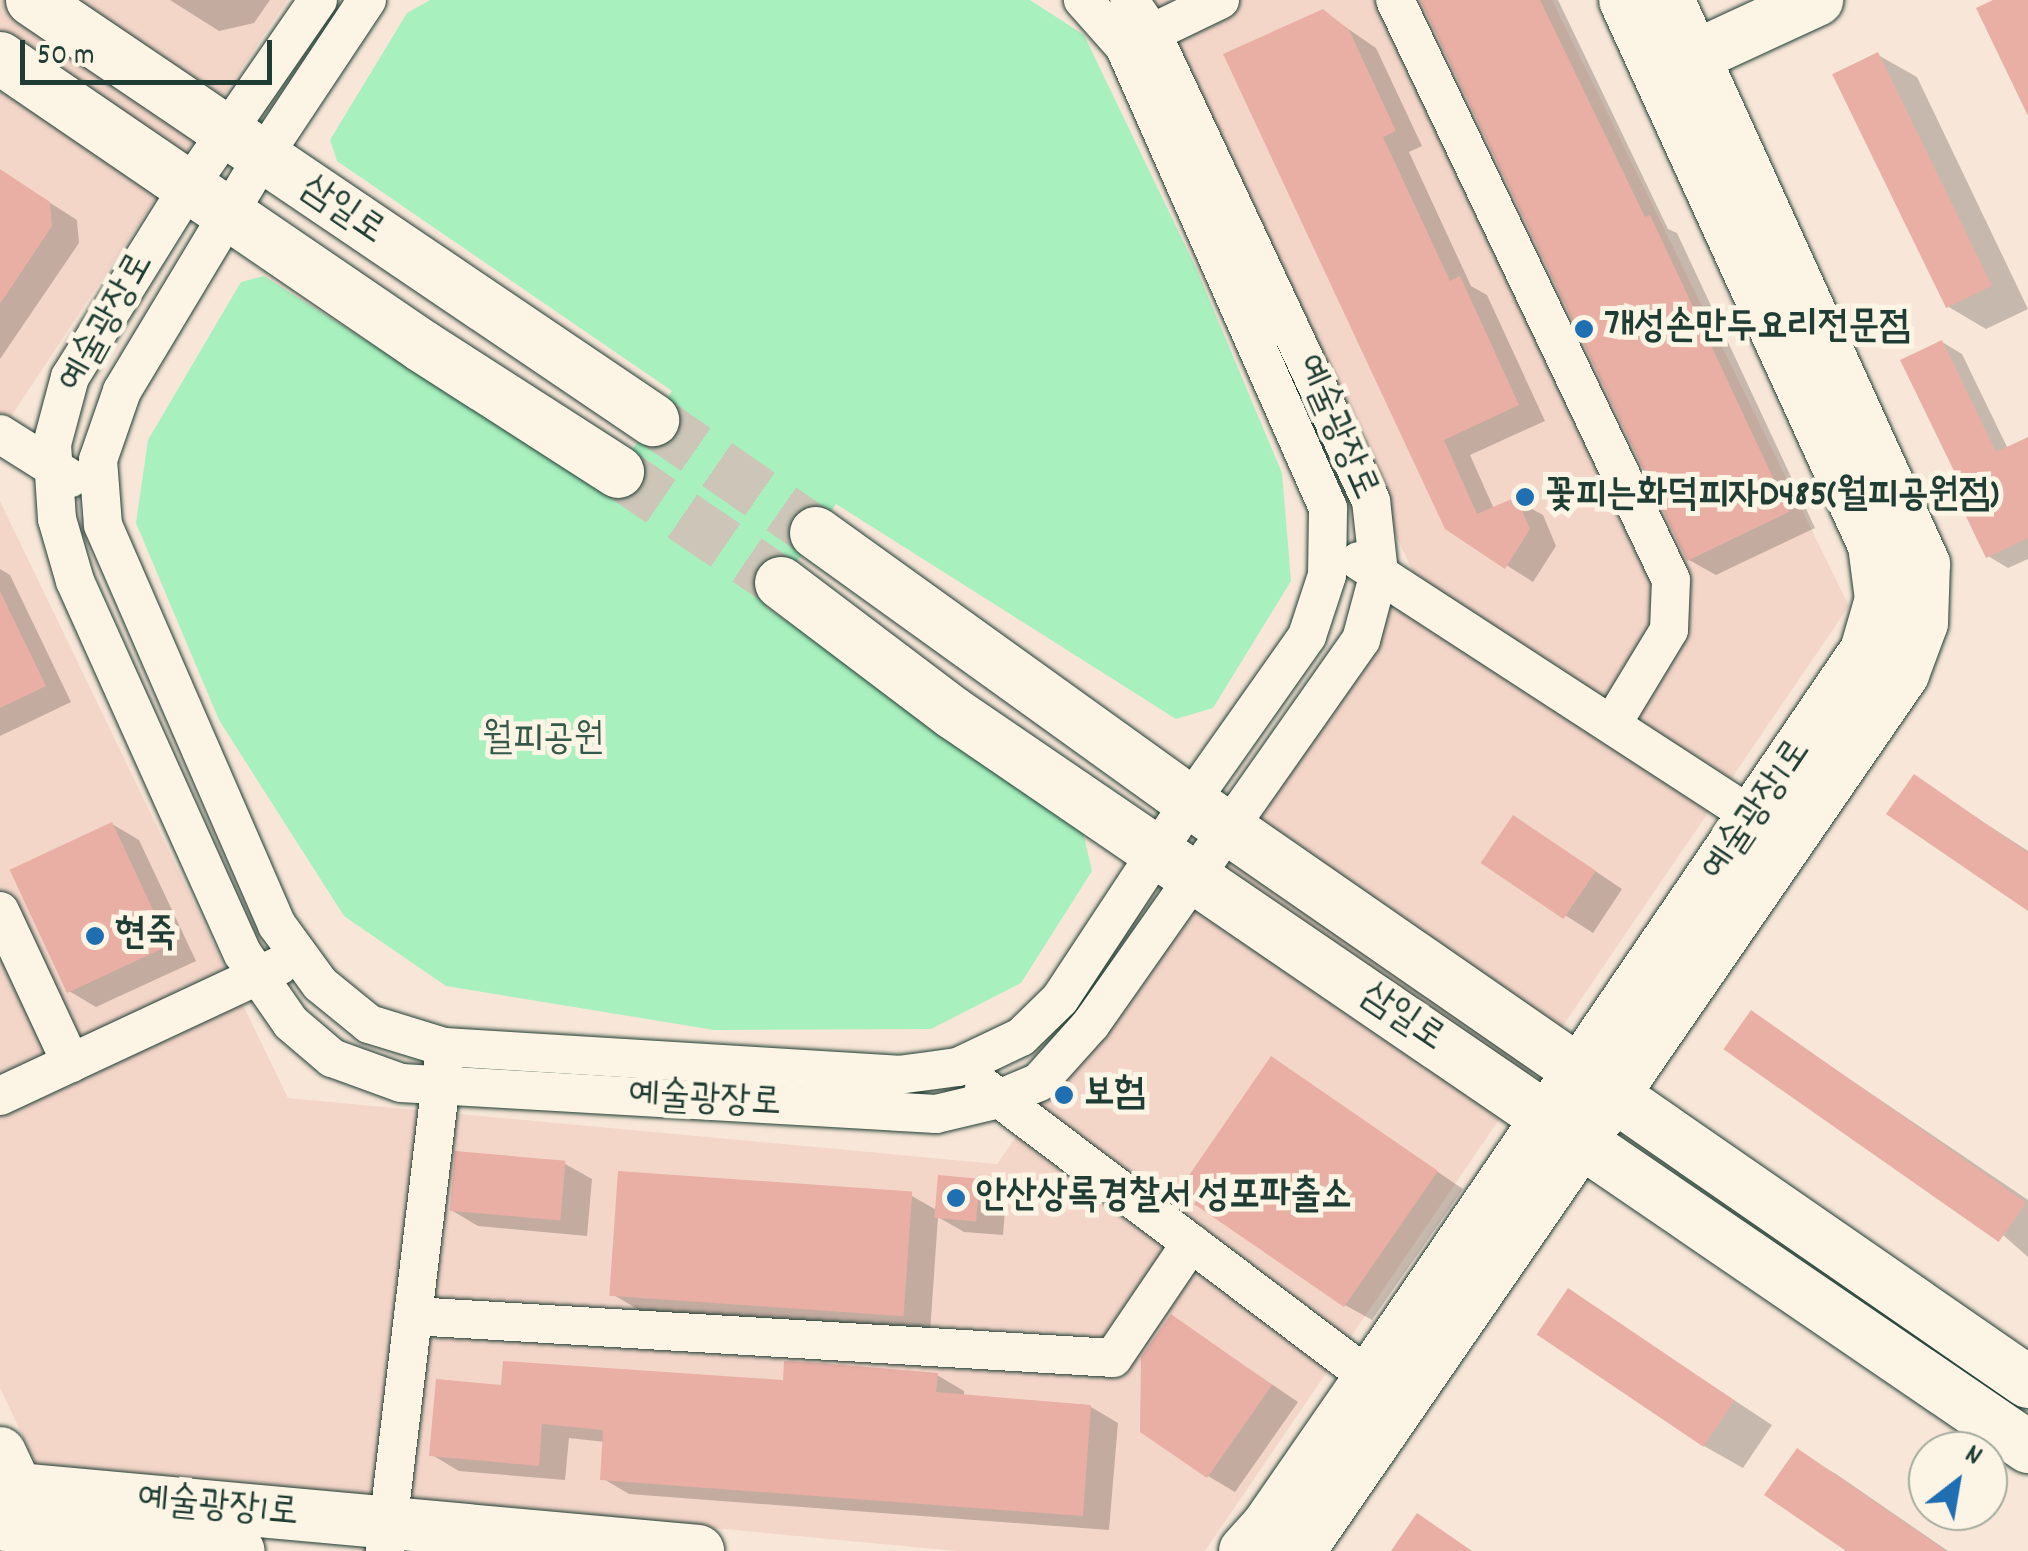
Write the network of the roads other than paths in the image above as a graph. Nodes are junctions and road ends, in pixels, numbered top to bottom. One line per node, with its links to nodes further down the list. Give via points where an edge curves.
1 (32, 0): 12 (street, 삼일로)
2 (318, 0): 12 (street, 예술광장로)
3 (367, 0): 12 (street, 예술광장로)
4 (1083, 0): 10 (street, 예술광장로)
5 (1129, 0): 10 (street, 예술광장로)
6 (1220, 0): 10 (street)
7 (1395, 0): 23 (street, via 1671,580 1669,630)
8 (1817, 0): 9 (street)
9 (1666, 24): 25 (street, 예술광장1로, via 1874,544 1881,599 1866,651)
10 (1138, 39): 20 (street, 예술광장로, via 1328,508); 21 (street, 예술광장로, via 1372,501)
11 (0, 58): 13 (street, 삼일로)
12 (244, 146): 13 (street, 예술광장로); 14 (street, 삼일로)
13 (209, 200): 16 (street, 예술광장로, via 70,376 52,444); 17 (street, 삼일로); 18 (street, 예술광장로, via 122,391 98,460)
14 (653, 420)
15 (0, 434): 16 (street)
16 (56, 470): 18 (street); 29 (street, 예술광장로, via 56,519 75,580 242,954)
17 (618, 472)
18 (101, 499): 28 (street, 예술광장로, via 104,525 135,598 278,925)
19 (816, 533): 24 (street, 삼일로)
20 (1327, 540): 21 (street); 24 (street, 예술광장로, via 1327,575 1307,636)
21 (1378, 573): 23 (street); 24 (street, 예술광장로, via 1361,640)
22 (781, 583): 26 (street, 삼일로)
23 (1612, 724): 25 (street)
24 (1208, 814): 26 (street, 예술광장로); 33 (street, 삼일로)
25 (1771, 828): 33 (street, 예술광장1로)
26 (1177, 867): 32 (street, 예술광장로, via 1021,1037); 36 (street, 예술광장로, via 1091,1024 1039,1082); 37 (street, 삼일로)
27 (0, 911): 31 (street)
28 (300, 957): 29 (street); 30 (street, 예술광장로, via 320,984 368,1024)
29 (258, 976): 31 (street); 34 (street, 예술광장로, via 291,1022 332,1058 401,1082)
30 (444, 1047): 32 (street, 예술광장로, via 898,1075); 34 (street)
31 (71, 1063): 35 (street)
32 (958, 1067): 36 (street)
33 (1598, 1082): 37 (street, 예술광장1로); 40 (street, 삼일로)
34 (440, 1086): 36 (street, 예술광장로, via 936,1114); 39 (street)
35 (0, 1096)
36 (999, 1098): 38 (street)
37 (1564, 1129): 41 (street, 예술광장1로); 42 (street, 삼일로)
38 (1191, 1243): 39 (street, via 1113,1358); 41 (street)
39 (412, 1316): 44 (street)
40 (2028, 1382)
41 (1385, 1390): 47 (street, 예술광장1로); 48 (street, 예술광장1로)
42 (2028, 1447)
43 (4, 1504): 44 (street, 예술광장1로); 45 (street, 예술광장1로)
44 (387, 1538): 46 (street, 예술광장1로)
45 (220, 1550)
46 (698, 1551)
47 (1245, 1551)
48 (1300, 1551)

